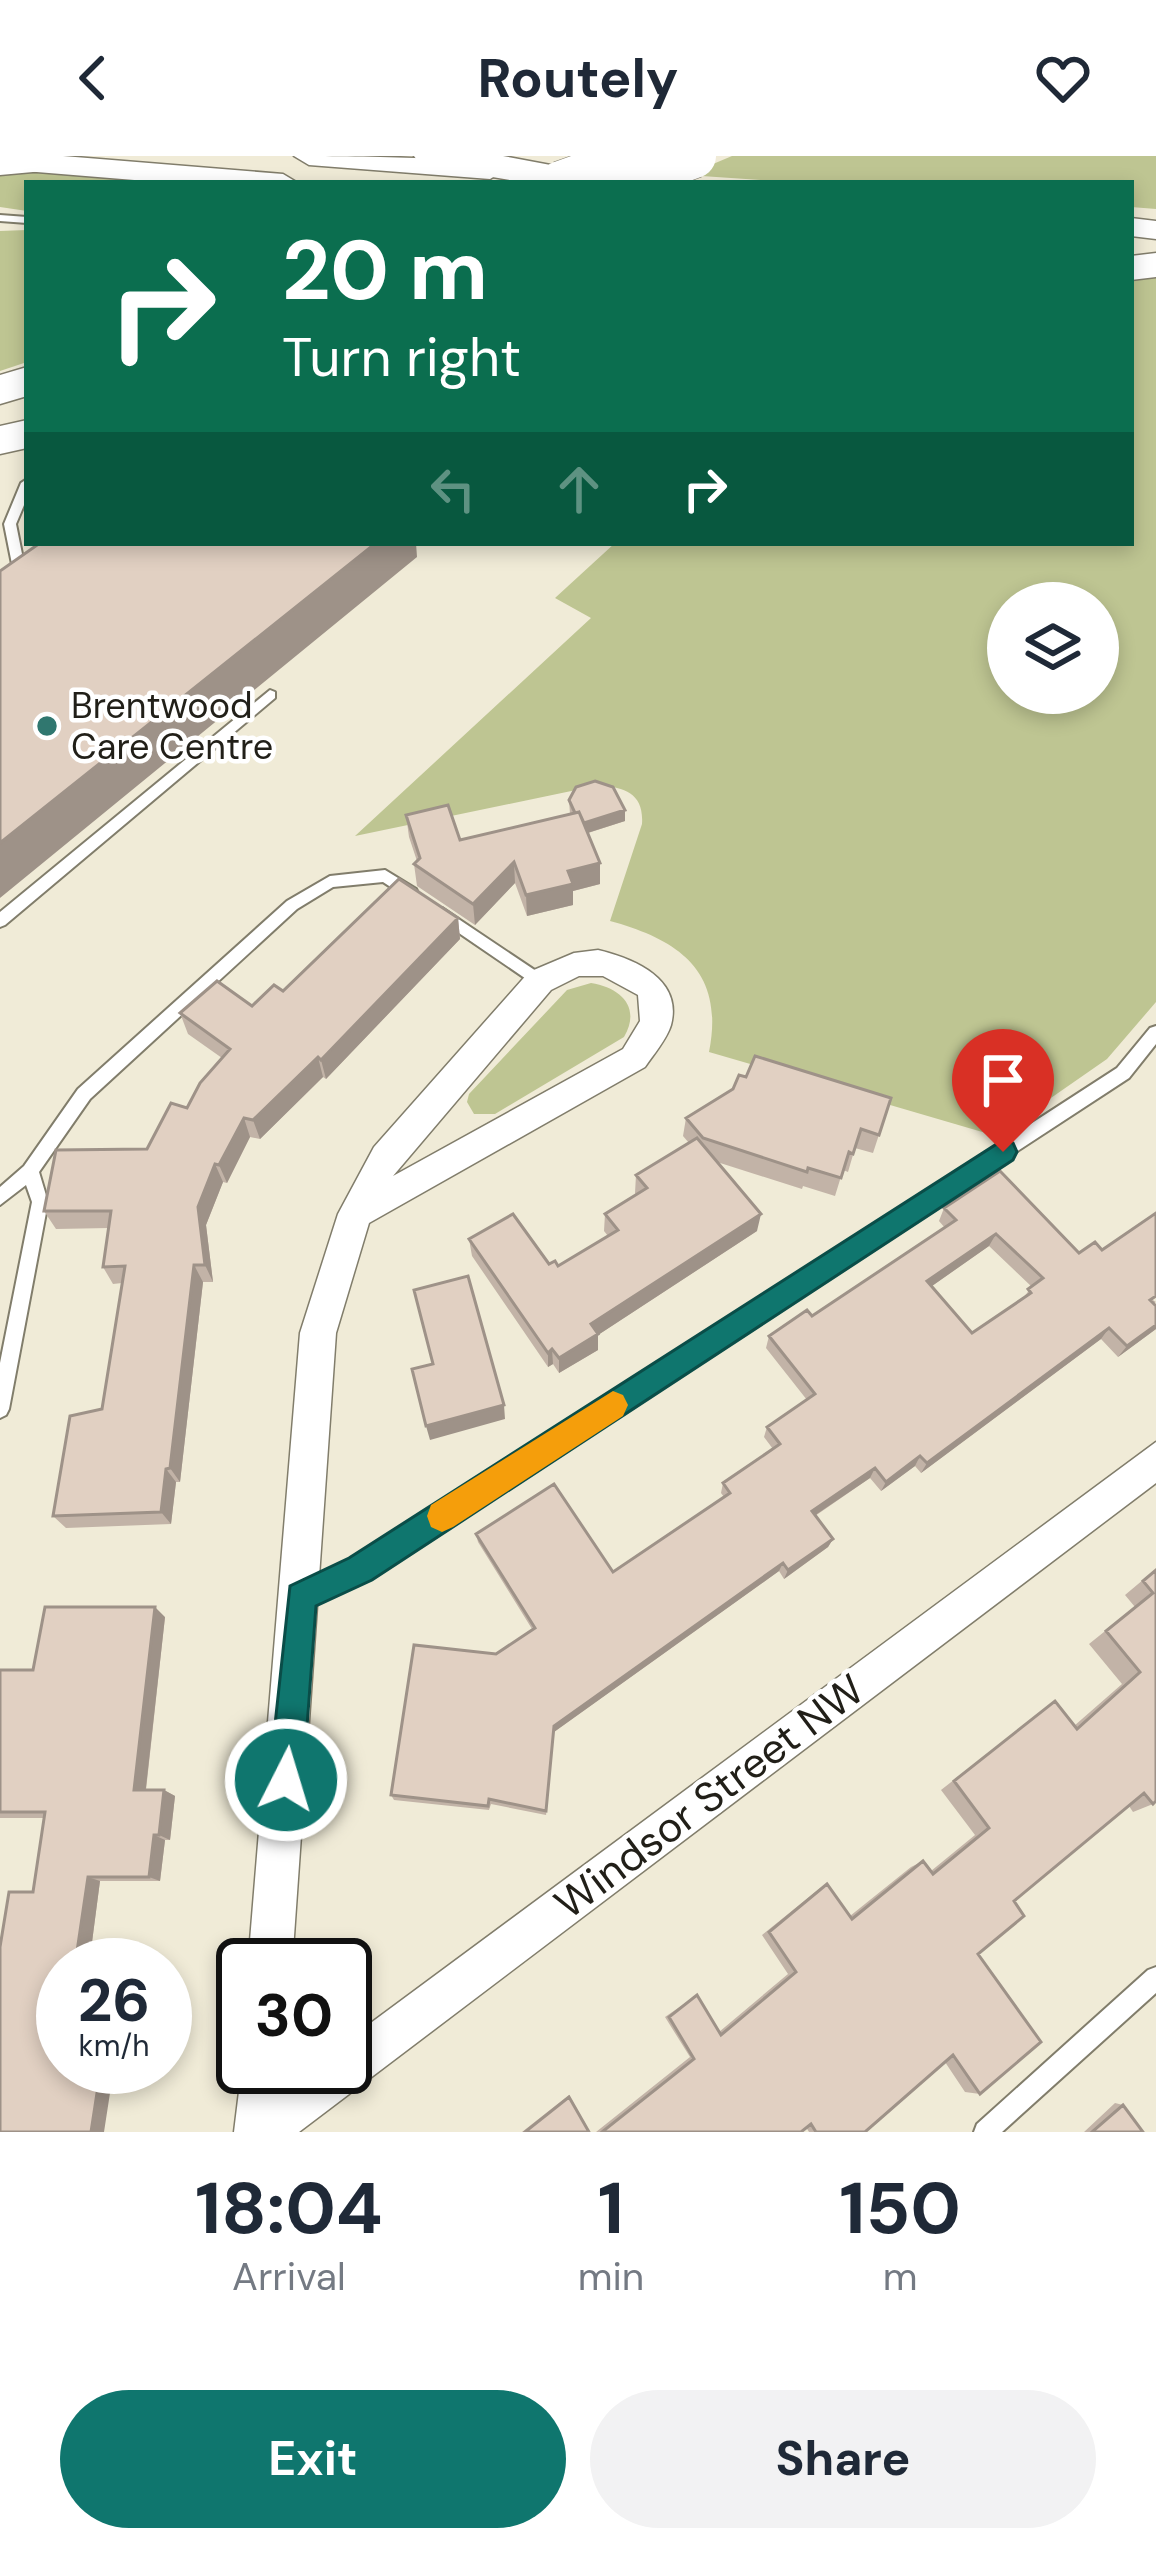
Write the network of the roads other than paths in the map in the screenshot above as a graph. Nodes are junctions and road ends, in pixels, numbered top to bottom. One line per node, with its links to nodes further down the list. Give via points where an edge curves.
1 (309, 156): 6 (street)
2 (434, 156): 6 (highway)
3 (637, 156): 6 (highway, bridge)
4 (694, 156): 9 (highway, bridge)
5 (10, 162): 7 (street)
6 (552, 178): 8 (street)
7 (194, 180)
8 (594, 180)
9 (628, 180)
10 (24, 490): 11 (lane, via 10,524 28,576)
11 (5, 591)
12 (270, 695): 13 (lane)
13 (0, 921)
14 (540, 981): 16 (lane, via 386,876 330,882 292,905 84,1094); 18 (street, via 386,1156); 18 (street, via 572,964 608,961 653,989 656,1022 634,1058)
15 (1156, 1034): 21 (lane, via 1123,1073 361,1569)
16 (30, 1172): 17 (lane); 19 (lane, via 40,1202)
17 (0, 1198)
18 (355, 1214): 21 (street, via 318,1334)
19 (0, 1409)
20 (1156, 1460): 25 (street, Windsor Street NW)
21 (301, 1597): 22 (street)
22 (272, 1938)
23 (1156, 1978): 26 (lane)
24 (261, 2094): 25 (street)
25 (259, 2132)
26 (985, 2132)

